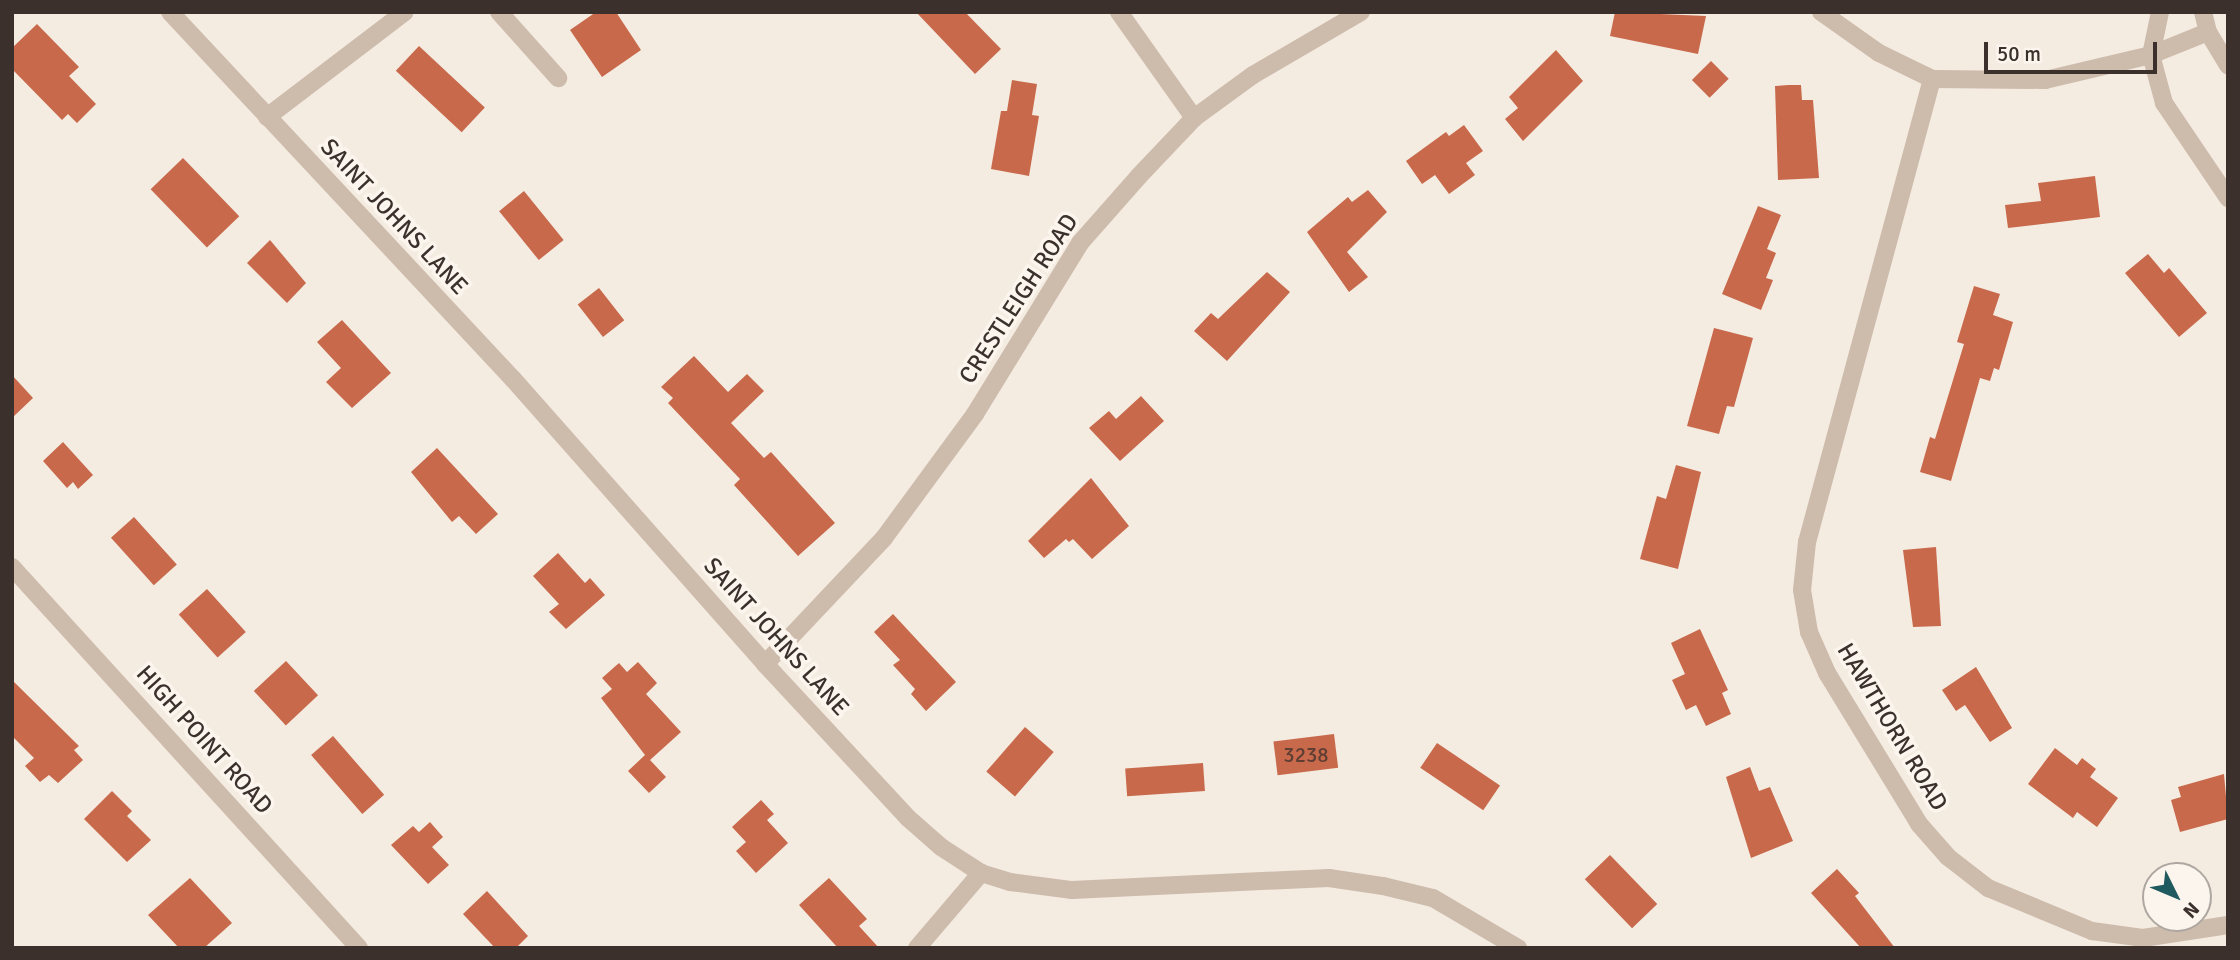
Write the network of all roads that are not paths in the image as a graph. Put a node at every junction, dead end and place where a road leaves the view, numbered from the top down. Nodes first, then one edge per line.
1 (170, 12) edge
2 (405, 12) edge
3 (499, 12) edge
4 (1119, 12) edge
5 (1362, 12) edge
6 (1821, 12) edge
7 (2160, 12) edge
8 (2203, 12) edge
9 (2208, 32) junction
10 (2151, 55) junction
11 (2228, 65) edge
12 (558, 78) dead end
13 (1932, 79) junction
14 (267, 117) junction
15 (1194, 118) junction
16 (2228, 198) edge
17 (12, 566) edge
18 (765, 664) junction
19 (981, 873) junction
20 (2228, 925) edge
21 (359, 948) edge
22 (917, 948) edge
23 (1518, 948) edge

1 - 14 street, SAINT JOHNS LANE
2 - 14 street
3 - 12 street
4 - 15 street
5 - 15 street, CRESTLEIGH ROAD
6 - 13 street
7 - 10 street
8 - 9 street
9 - 10 street
9 - 11 street
10 - 13 street
10 - 16 street
13 - 20 street, HAWTHORN ROAD
14 - 18 street, SAINT JOHNS LANE
15 - 18 street, CRESTLEIGH ROAD
17 - 21 street, HIGH POINT ROAD
18 - 19 street, SAINT JOHNS LANE
19 - 22 street
19 - 23 street, SAINT JOHNS LANE

